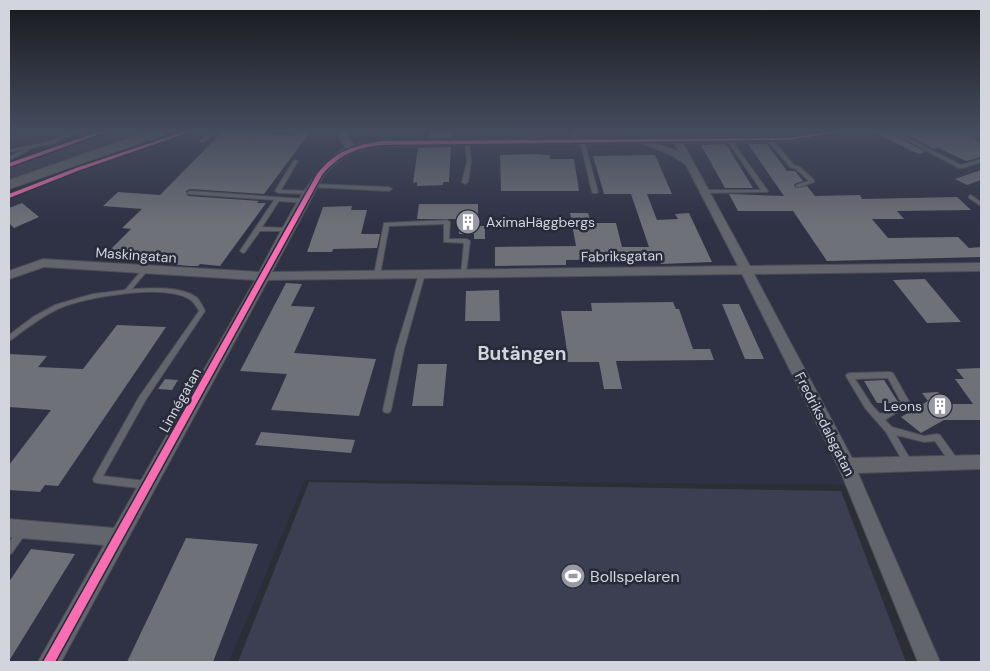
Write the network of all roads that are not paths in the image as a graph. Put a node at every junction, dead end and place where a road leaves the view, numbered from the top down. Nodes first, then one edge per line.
1 (70, 163) edge
2 (295, 163) edge
3 (328, 163) edge
4 (469, 163) edge
5 (585, 163) edge
6 (687, 163) edge
7 (692, 163) edge
8 (745, 163) edge
9 (790, 163) edge
10 (953, 163) edge
11 (971, 163) edge
12 (690, 166) joint
13 (465, 182) dead end
14 (9, 185) edge
15 (798, 186) dead end
16 (388, 188) dead end
17 (594, 192) dead end
18 (706, 192) junction
19 (190, 193) dead end
20 (309, 194) junction
21 (971, 196) dead end
22 (277, 200) junction
23 (981, 204) edge
24 (258, 229) junction
25 (289, 230) junction
26 (242, 251) dead end
27 (981, 267) edge
28 (746, 270) junction
29 (144, 271) junction
30 (9, 274) edge
31 (422, 274) junction
32 (464, 274) junction
33 (378, 275) junction
34 (263, 276) junction
35 (127, 291) junction
36 (9, 338) edge
37 (388, 410) dead end
38 (879, 419) junction
39 (889, 430) junction
40 (981, 462) edge
41 (955, 463) junction
42 (909, 464) junction
43 (848, 466) junction
44 (146, 485) junction
45 (16, 529) edge
46 (116, 538) junction
47 (9, 550) edge
48 (48, 662) edge
49 (929, 662) edge

1 - 14 main road
2 - 20 lane
3 - 20 street, Linnégatan
4 - 13 lane
5 - 17 lane
6 - 12 street, Fredriksdalsgatan
7 - 18 street, Fredriksdalsgatan
8 - 18 lane
9 - 15 lane
10 - 11 lane
12 - 18 street, Fredriksdalsgatan
16 - 20 lane
18 - 28 street, Fredriksdalsgatan
19 - 22 lane
20 - 22 lane
20 - 25 street, Linnégatan
21 - 23 lane
22 - 24 lane
24 - 25 lane
24 - 26 lane
25 - 34 street, Linnégatan
27 - 28 street, Fabriksgatan
28 - 32 street, Fabriksgatan
28 - 43 street, Fredriksdalsgatan
29 - 30 street, Maskingatan
29 - 34 street, Maskingatan
29 - 35 lane
31 - 32 street, Fabriksgatan
31 - 33 street, Fabriksgatan
31 - 37 lane
32 - 33 lane
33 - 34 street, Fabriksgatan
34 - 44 street, Linnégatan
35 - 36 lane
35 - 44 lane
38 - 38 lane
38 - 39 lane
39 - 41 lane
39 - 42 lane
40 - 41 street
41 - 42 street
42 - 43 street
43 - 49 street, Fredriksdalsgatan
44 - 46 street, Linnégatan
45 - 46 street
45 - 47 lane
46 - 48 street, Linnégatan

